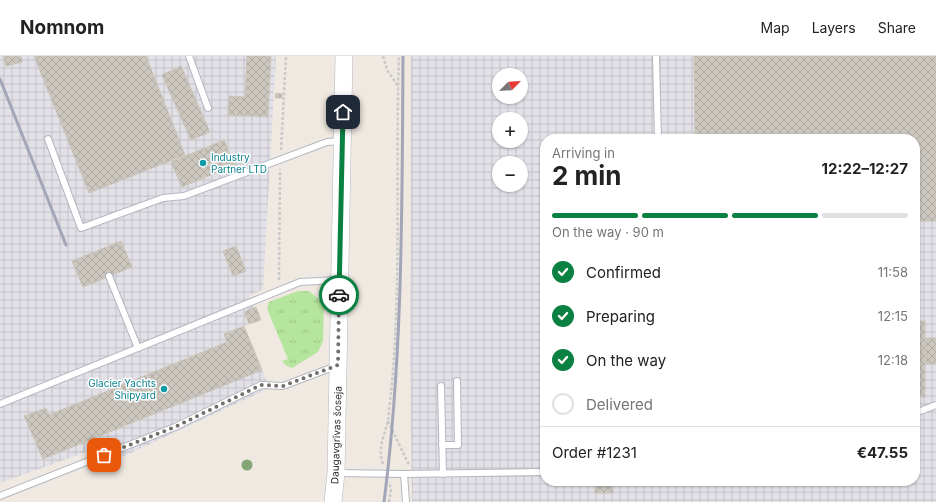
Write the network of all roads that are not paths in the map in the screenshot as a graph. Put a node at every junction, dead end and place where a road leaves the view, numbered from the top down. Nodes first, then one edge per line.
1 (189, 56) edge
2 (344, 56) edge
3 (656, 56) edge
4 (208, 108) dead end
5 (658, 134) edge
6 (48, 139) dead end
7 (342, 141) junction
8 (109, 276) dead end
9 (339, 280) junction
10 (138, 348) junction
11 (338, 365) junction
12 (457, 381) dead end
13 (441, 386) dead end
14 (0, 404) edge
15 (936, 405) edge
16 (920, 411) edge
17 (442, 445) junction
18 (540, 472) edge
19 (336, 473) junction
20 (404, 474) junction
21 (443, 474) junction
22 (0, 496) edge
23 (333, 502) edge
24 (406, 502) edge

1 - 4 lane
2 - 7 main road, Daugavgrīvas šoseja
3 - 5 lane
6 - 7 lane
7 - 9 main road, Daugavgrīvas šoseja
8 - 10 lane
9 - 10 lane
9 - 11 main road, Daugavgrīvas šoseja
10 - 14 lane
11 - 19 main road, Daugavgrīvas šoseja
11 - 22 lane
12 - 17 lane
13 - 17 lane
15 - 16 lane
17 - 21 lane
18 - 21 lane
19 - 20 lane
19 - 23 main road, Daugavgrīvas šoseja
20 - 21 lane
20 - 24 lane

